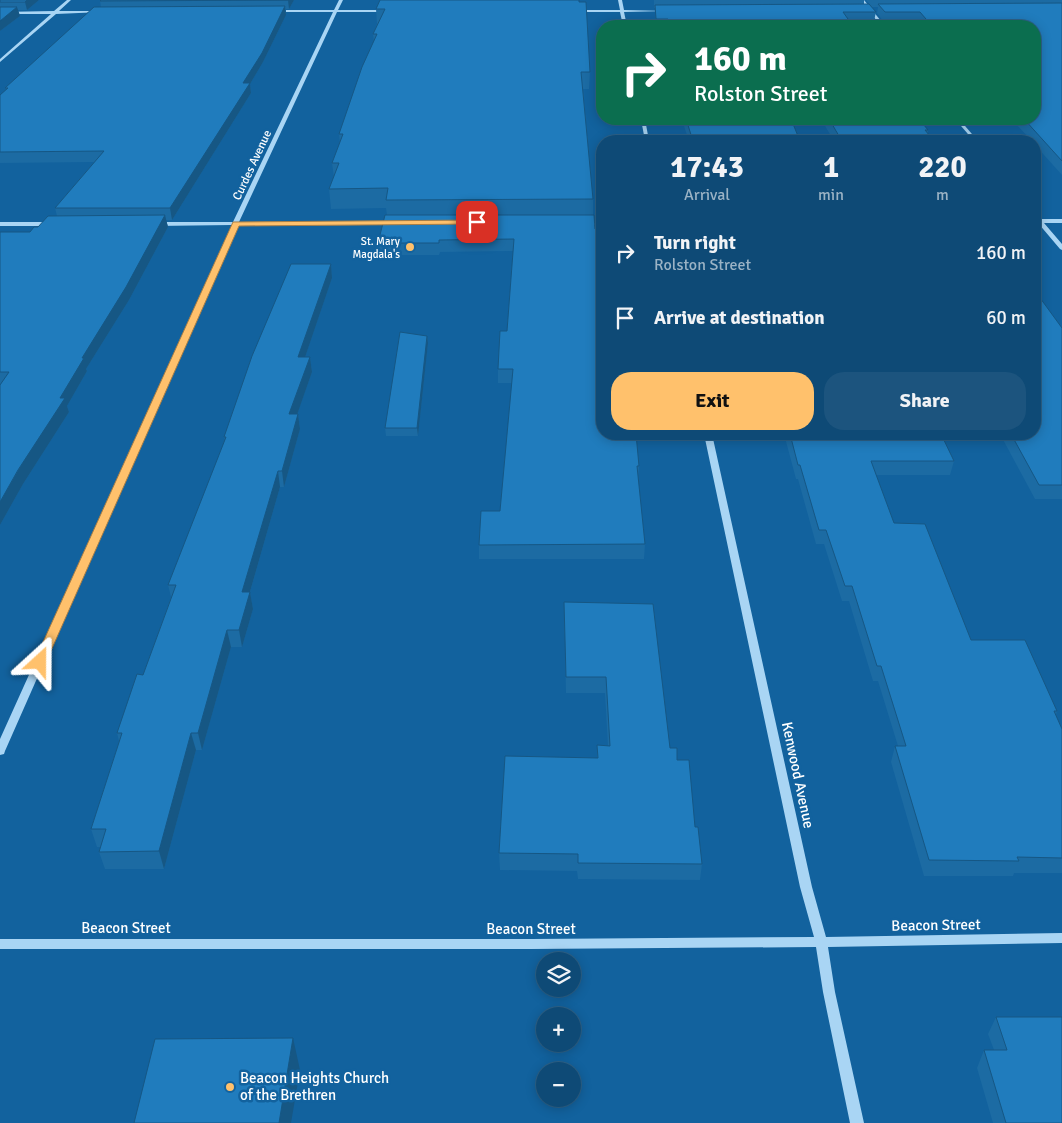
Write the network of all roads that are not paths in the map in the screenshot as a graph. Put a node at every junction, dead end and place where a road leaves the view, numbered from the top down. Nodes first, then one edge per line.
1 (69, 0) edge
2 (341, 0) edge
3 (620, 0) edge
4 (862, 0) edge
5 (860, 10) edge
6 (869, 10) junction
7 (878, 10) edge
8 (272, 11) edge
9 (337, 11) junction
10 (397, 11) edge
11 (572, 11) edge
12 (622, 11) junction
13 (666, 11) edge
14 (54, 12) junction
15 (103, 12) edge
16 (0, 13) edge
17 (624, 20) edge
18 (878, 20) edge
19 (0, 61) edge
20 (962, 125) edge
21 (971, 135) edge
22 (1041, 219) edge
23 (1062, 220) edge
24 (400, 223) edge
25 (575, 223) edge
26 (596, 223) edge
27 (0, 224) edge
28 (56, 224) edge
29 (144, 224) edge
30 (236, 224) junction
31 (1041, 225) edge
32 (1062, 248) edge
33 (709, 440) edge
34 (0, 752) edge
35 (1062, 938) edge
36 (821, 942) junction
37 (0, 944) edge
38 (857, 1123) edge

1 - 14 street
2 - 9 street, Curdes Avenue
3 - 12 street
4 - 6 street
5 - 6 street
6 - 7 street
6 - 18 street
8 - 9 street
9 - 10 street
9 - 30 street, Curdes Avenue
11 - 12 street
12 - 13 street
12 - 17 street
14 - 15 street
14 - 16 street
14 - 19 street
20 - 21 street
22 - 23 street
24 - 30 street
25 - 26 street
27 - 28 street
29 - 30 street
30 - 34 street, Curdes Avenue
31 - 32 street
33 - 36 street, Kenwood Avenue
35 - 36 street, Beacon Street
36 - 37 street, Beacon Street
36 - 38 street, Kenwood Avenue

